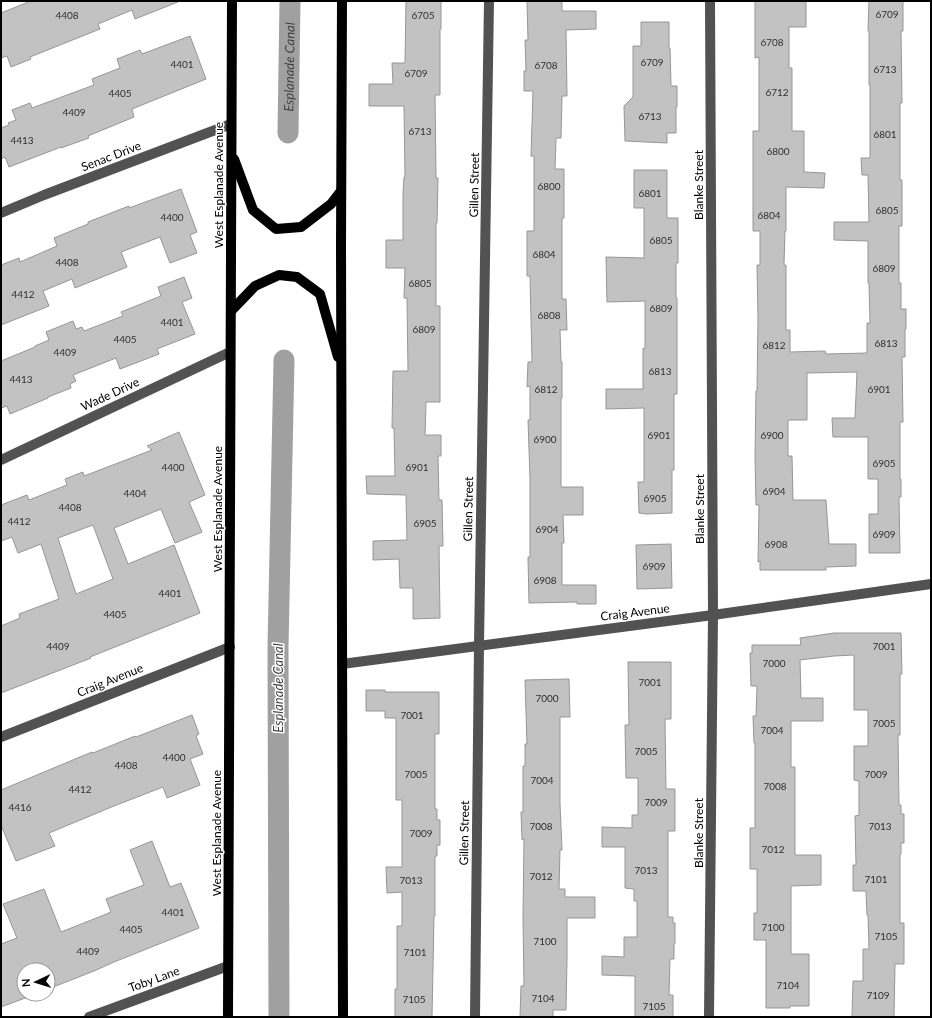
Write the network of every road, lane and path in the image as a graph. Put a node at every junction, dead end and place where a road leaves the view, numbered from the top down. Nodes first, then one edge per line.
1 (232, 1) edge
2 (342, 1) edge
3 (489, 1) edge
4 (710, 1) edge
5 (232, 124) junction
6 (232, 153) junction
7 (341, 191) junction
8 (1, 213) edge
9 (231, 311) junction
10 (230, 352) junction
11 (341, 368) junction
12 (1, 460) edge
13 (931, 584) edge
14 (713, 615) junction
15 (479, 645) junction
16 (230, 647) junction
17 (342, 664) junction
18 (1, 738) edge
19 (228, 966) junction
20 (89, 1017) edge
21 (228, 1017) edge
22 (343, 1017) edge
23 (475, 1017) edge
24 (709, 1017) edge

1 - 5 main road, West Esplanade Avenue
2 - 7 main road
3 - 15 street, Gillen Street
4 - 14 street, Blanke Street
5 - 6 main road, West Esplanade Avenue
5 - 8 street, Senac Drive
6 - 7 main road
6 - 9 main road, West Esplanade Avenue
7 - 11 main road
9 - 10 main road, West Esplanade Avenue
9 - 11 main road
10 - 12 street, Wade Drive
10 - 16 main road, West Esplanade Avenue
11 - 17 main road
13 - 14 street, Craig Avenue
14 - 15 street, Craig Avenue
14 - 24 street, Blanke Street
15 - 17 street, Craig Avenue
15 - 23 street, Gillen Street
16 - 18 street, Craig Avenue
16 - 19 main road, West Esplanade Avenue
17 - 22 main road
19 - 20 street, Toby Lane
19 - 21 main road, West Esplanade Avenue

